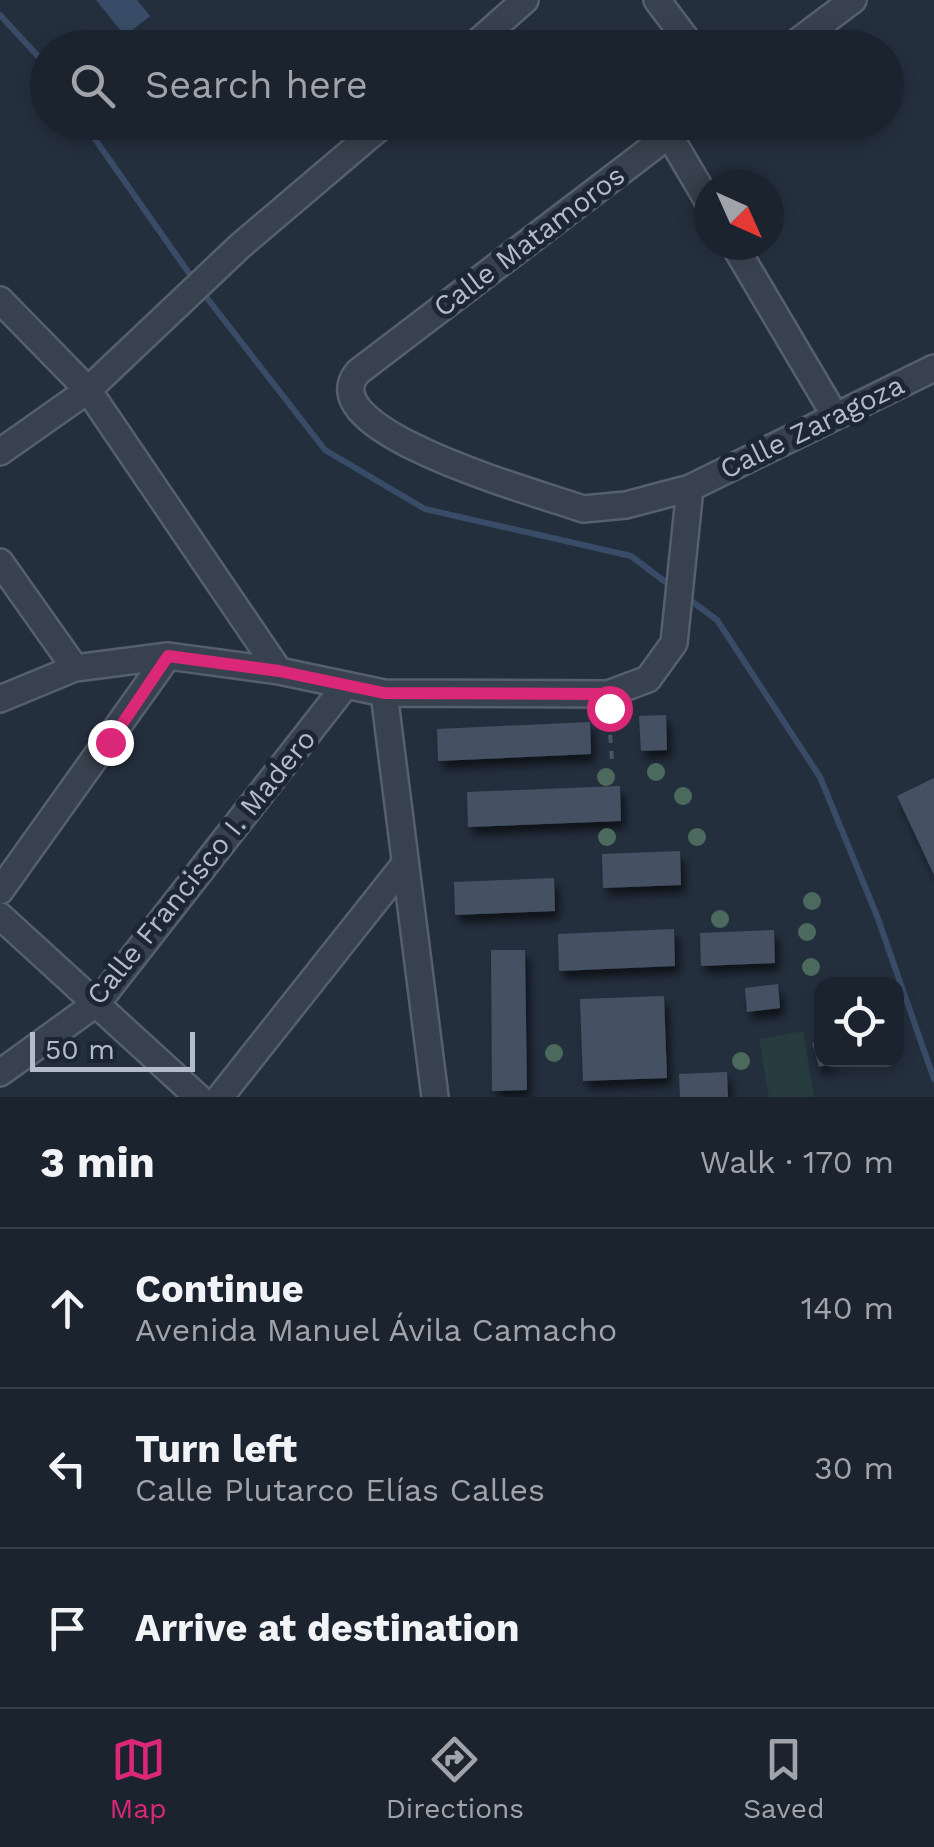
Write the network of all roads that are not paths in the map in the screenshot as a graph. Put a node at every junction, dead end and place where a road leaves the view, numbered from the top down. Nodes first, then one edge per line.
1 (526, 0) edge
2 (657, 0) edge
3 (854, 0) edge
4 (492, 30) edge
5 (680, 30) edge
6 (813, 30) edge
7 (365, 140) edge
8 (663, 140) edge
9 (683, 140) edge
10 (695, 170) edge
11 (743, 260) edge
12 (0, 300) edge
13 (371, 360) joint
14 (934, 368) edge
15 (88, 390) junction
16 (834, 414) junction
17 (0, 452) edge
18 (690, 488) junction
19 (0, 562) edge
20 (168, 656) junction
21 (75, 668) junction
22 (279, 671) junction
23 (345, 686) junction
24 (384, 693) junction
25 (0, 700) edge
26 (404, 865) junction
27 (0, 891) edge
28 (0, 916) edge
29 (98, 1002) junction
30 (0, 1073) edge
31 (198, 1097) edge
32 (220, 1097) edge
33 (435, 1097) edge

1 - 4 street
2 - 5 street
3 - 6 street
7 - 15 street
8 - 13 street, Calle Matamoros
9 - 10 street
11 - 16 street
12 - 15 street
13 - 18 street, Calle Zaragoza
14 - 16 street, Calle Zaragoza
15 - 17 street
15 - 22 street
16 - 18 street, Calle Zaragoza
18 - 24 street, Calle Zaragoza
19 - 21 street
20 - 21 street
20 - 22 street
20 - 27 street
21 - 25 street
22 - 23 street
23 - 24 street
23 - 29 street, Calle Francisco I. Madero
24 - 26 street
26 - 32 street
26 - 33 street
28 - 29 street
29 - 30 street, Calle Francisco I. Madero
29 - 31 street

